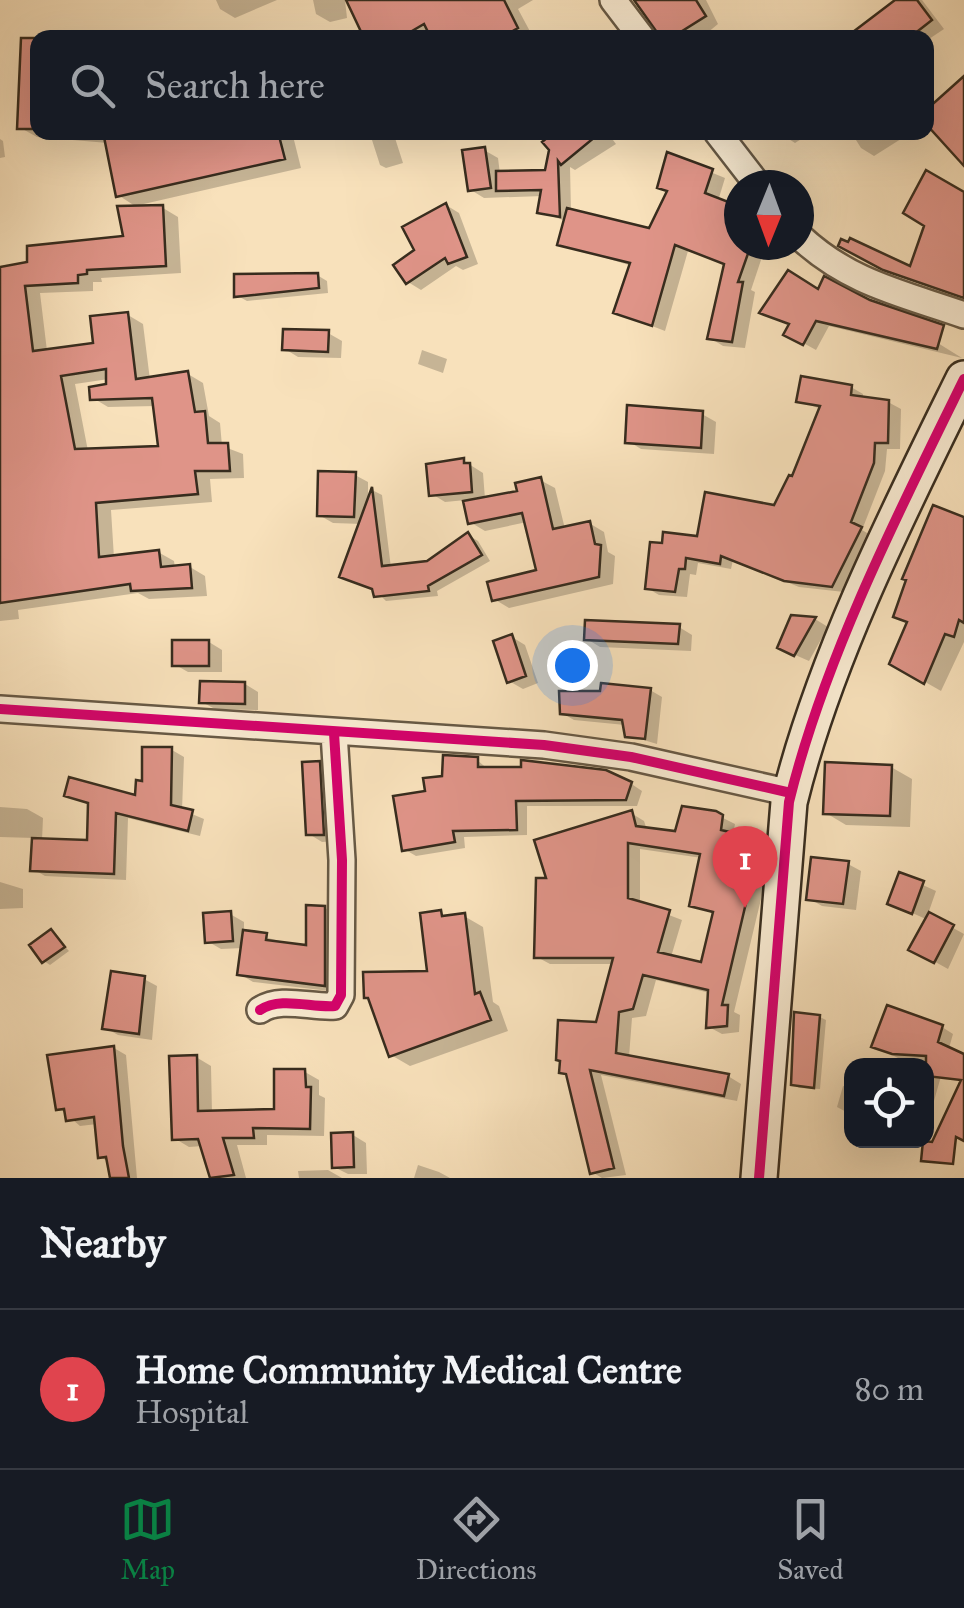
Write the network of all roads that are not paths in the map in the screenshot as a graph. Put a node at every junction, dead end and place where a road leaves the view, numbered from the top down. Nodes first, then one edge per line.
1 (613, 0) edge
2 (636, 30) edge
3 (723, 140) edge
4 (746, 170) edge
5 (814, 250) edge
6 (964, 314) edge
7 (964, 379) edge
8 (0, 709) edge
9 (334, 733) junction
10 (791, 793) junction
11 (260, 1010) dead end
12 (760, 1178) edge

1 - 2 street
3 - 4 street
5 - 6 street
7 - 10 street
8 - 9 street
9 - 10 street
9 - 11 street
10 - 12 street

